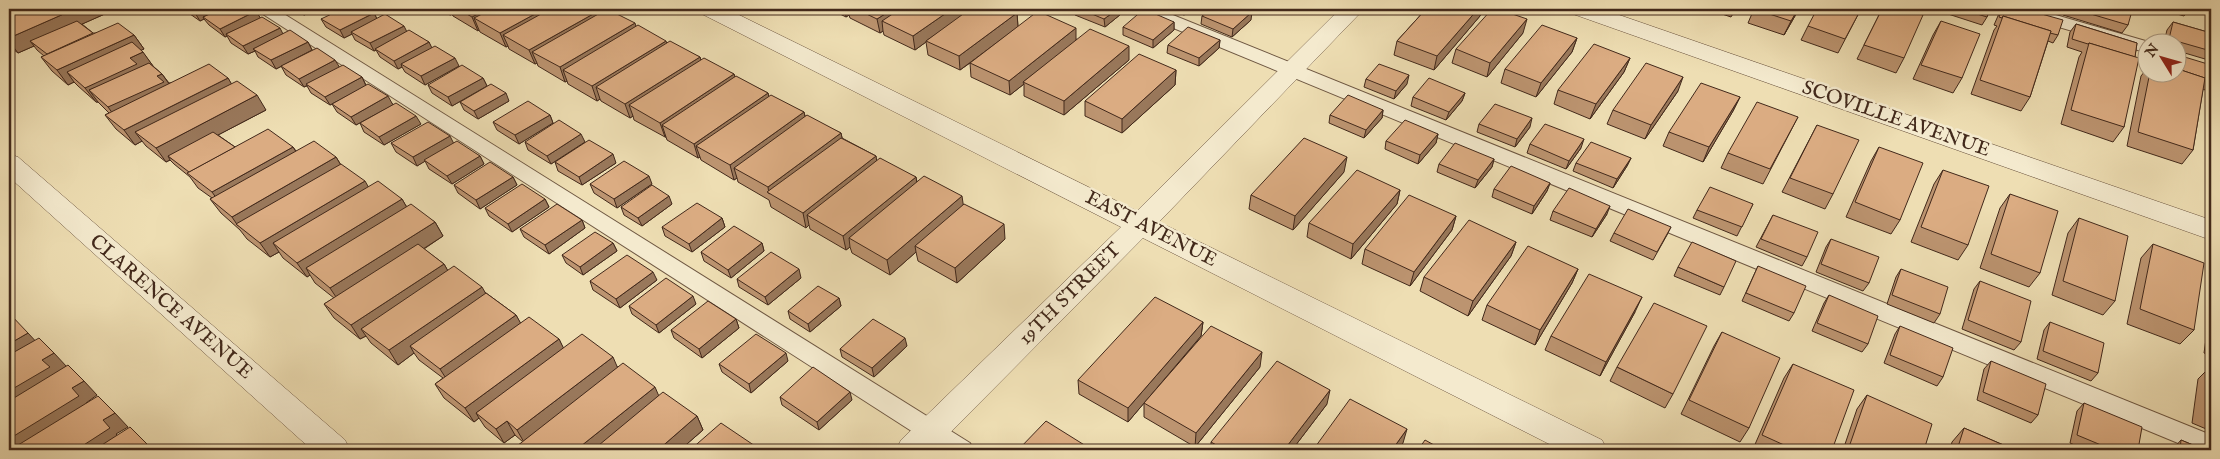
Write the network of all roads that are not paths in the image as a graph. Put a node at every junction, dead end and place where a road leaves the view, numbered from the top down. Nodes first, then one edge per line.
1 (264, 9) edge
2 (710, 9) edge
3 (1143, 9) edge
4 (1353, 9) edge
5 (1580, 9) edge
6 (2017, 9) edge
7 (2138, 45) edge
8 (1292, 70) junction
9 (9, 163) edge
10 (1139, 224) junction
11 (2211, 230) edge
12 (931, 431) junction
13 (2211, 446) edge
14 (334, 450) edge
15 (912, 450) edge
16 (961, 450) edge
17 (1591, 450) edge

1 - 12 lane
2 - 10 street, EAST AVENUE
3 - 8 lane
4 - 8 street, 19TH STREET
5 - 11 street, SCOVILLE AVENUE
6 - 7 lane
8 - 10 street, 19TH STREET
8 - 13 lane
9 - 14 street, CLARENCE AVENUE
10 - 12 street, 19TH STREET
10 - 17 street, EAST AVENUE
12 - 15 street, 19TH STREET
12 - 16 lane

